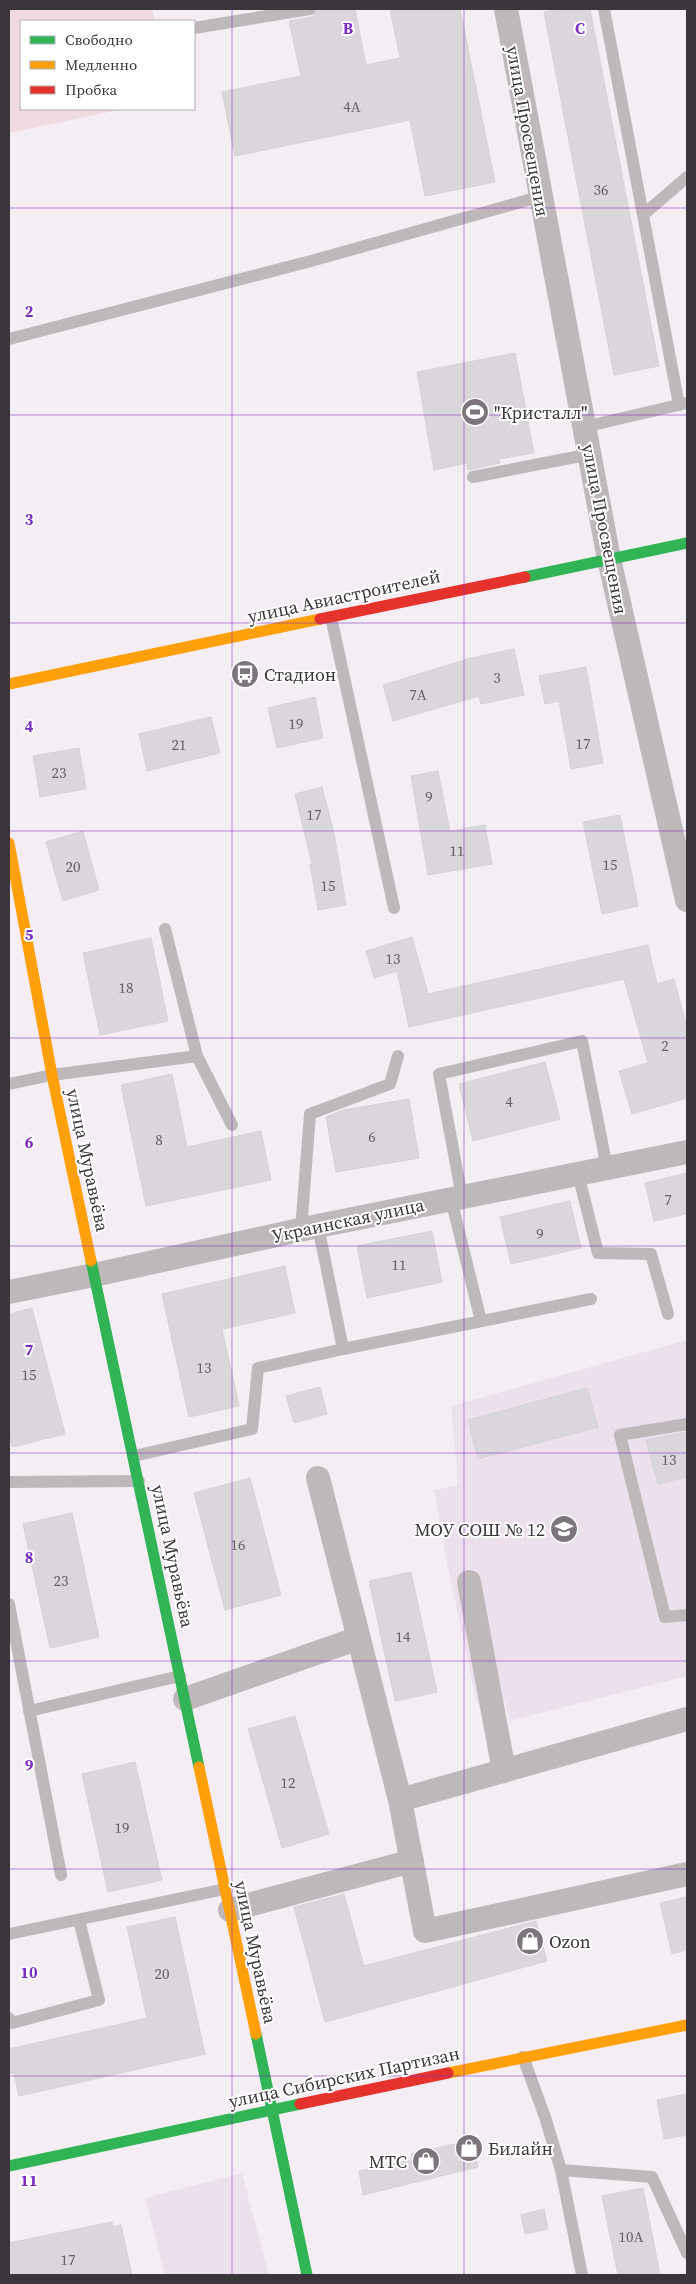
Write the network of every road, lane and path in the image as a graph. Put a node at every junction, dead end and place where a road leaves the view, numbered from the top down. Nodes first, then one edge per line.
1 (310, 9) edge
2 (506, 9) edge
3 (604, 9) edge
4 (195, 28) edge
5 (687, 177) edge
6 (539, 197) junction
7 (643, 215) junction
8 (9, 339) edge
9 (683, 404) edge
10 (584, 427) junction
11 (590, 454) junction
12 (473, 477) dead end
13 (687, 543) edge
14 (609, 560) junction
15 (331, 617) junction
16 (9, 684) edge
17 (9, 843) edge
18 (687, 900) edge
19 (394, 908) dead end
20 (165, 929) dead end
21 (197, 1056) junction
22 (398, 1056) dead end
23 (52, 1075) junction
24 (9, 1084) edge
25 (232, 1126) dead end
26 (687, 1152) edge
27 (607, 1168) junction
28 (578, 1174) junction
29 (457, 1198) junction
30 (310, 1228) junction
31 (94, 1276) junction
32 (9, 1292) edge
33 (591, 1299) dead end
34 (668, 1314) dead end
35 (481, 1321) junction
36 (343, 1349) junction
37 (687, 1424) edge
38 (134, 1456) junction
39 (318, 1478) dead end
40 (140, 1480) junction
41 (9, 1482) edge
42 (469, 1582) dead end
43 (9, 1604) edge
44 (687, 1615) edge
45 (359, 1638) junction
46 (180, 1676) junction
47 (185, 1699) junction
48 (29, 1711) junction
49 (687, 1719) edge
50 (504, 1771) junction
51 (400, 1800) junction
52 (412, 1861) junction
53 (687, 1874) edge
54 (61, 1875) dead end
55 (227, 1900) junction
56 (79, 1920) junction
57 (9, 1934) edge
58 (9, 2018) edge
59 (687, 2025) edge
60 (523, 2057) junction
61 (274, 2110) junction
62 (9, 2166) edge
63 (561, 2170) junction
64 (687, 2253) edge
65 (307, 2275) edge
66 (582, 2275) edge

1 - 4 lane
2 - 6 street, улица Просвещения
3 - 7 lane
5 - 7 lane
6 - 8 lane
6 - 10 street, улица Просвещения
7 - 9 lane
9 - 10 lane
10 - 11 street, улица Просвещения
11 - 12 lane
11 - 14 street, улица Просвещения
13 - 14 street, улица Авиастроителей
14 - 15 street, улица Авиастроителей
14 - 18 street, улица Просвещения
15 - 16 street, улица Авиастроителей
15 - 19 lane
17 - 23 street, улица Муравьёва
20 - 21 lane
21 - 23 lane
21 - 25 lane
22 - 30 lane
23 - 24 lane
23 - 31 street, улица Муравьёва
26 - 27 street, Украинская улица
27 - 28 street, Украинская улица
27 - 29 lane
28 - 29 street, Украинская улица
28 - 34 lane
29 - 30 street, Украинская улица
29 - 35 lane
30 - 31 street, Украинская улица
30 - 36 lane
31 - 32 street, Украинская улица
31 - 38 street, улица Муравьёва
33 - 35 lane
35 - 36 lane
36 - 38 lane
37 - 44 lane
38 - 40 street, улица Муравьёва
39 - 45 street
40 - 41 lane
40 - 46 street, улица Муравьёва
42 - 50 street
43 - 48 lane
45 - 47 street
45 - 51 street
46 - 47 street, улица Муравьёва
46 - 48 lane
47 - 55 street, улица Муравьёва
48 - 54 lane
49 - 50 street
50 - 51 street
51 - 52 street
52 - 53 street
52 - 55 street
55 - 56 lane
55 - 61 street, улица Муравьёва
56 - 57 lane
56 - 58 lane
59 - 60 street, улица Сибирских Партизан
60 - 61 street, улица Сибирских Партизан
60 - 63 lane
61 - 62 street, улица Сибирских Партизан
61 - 65 street, улица Муравьёва
63 - 64 lane
63 - 66 lane

